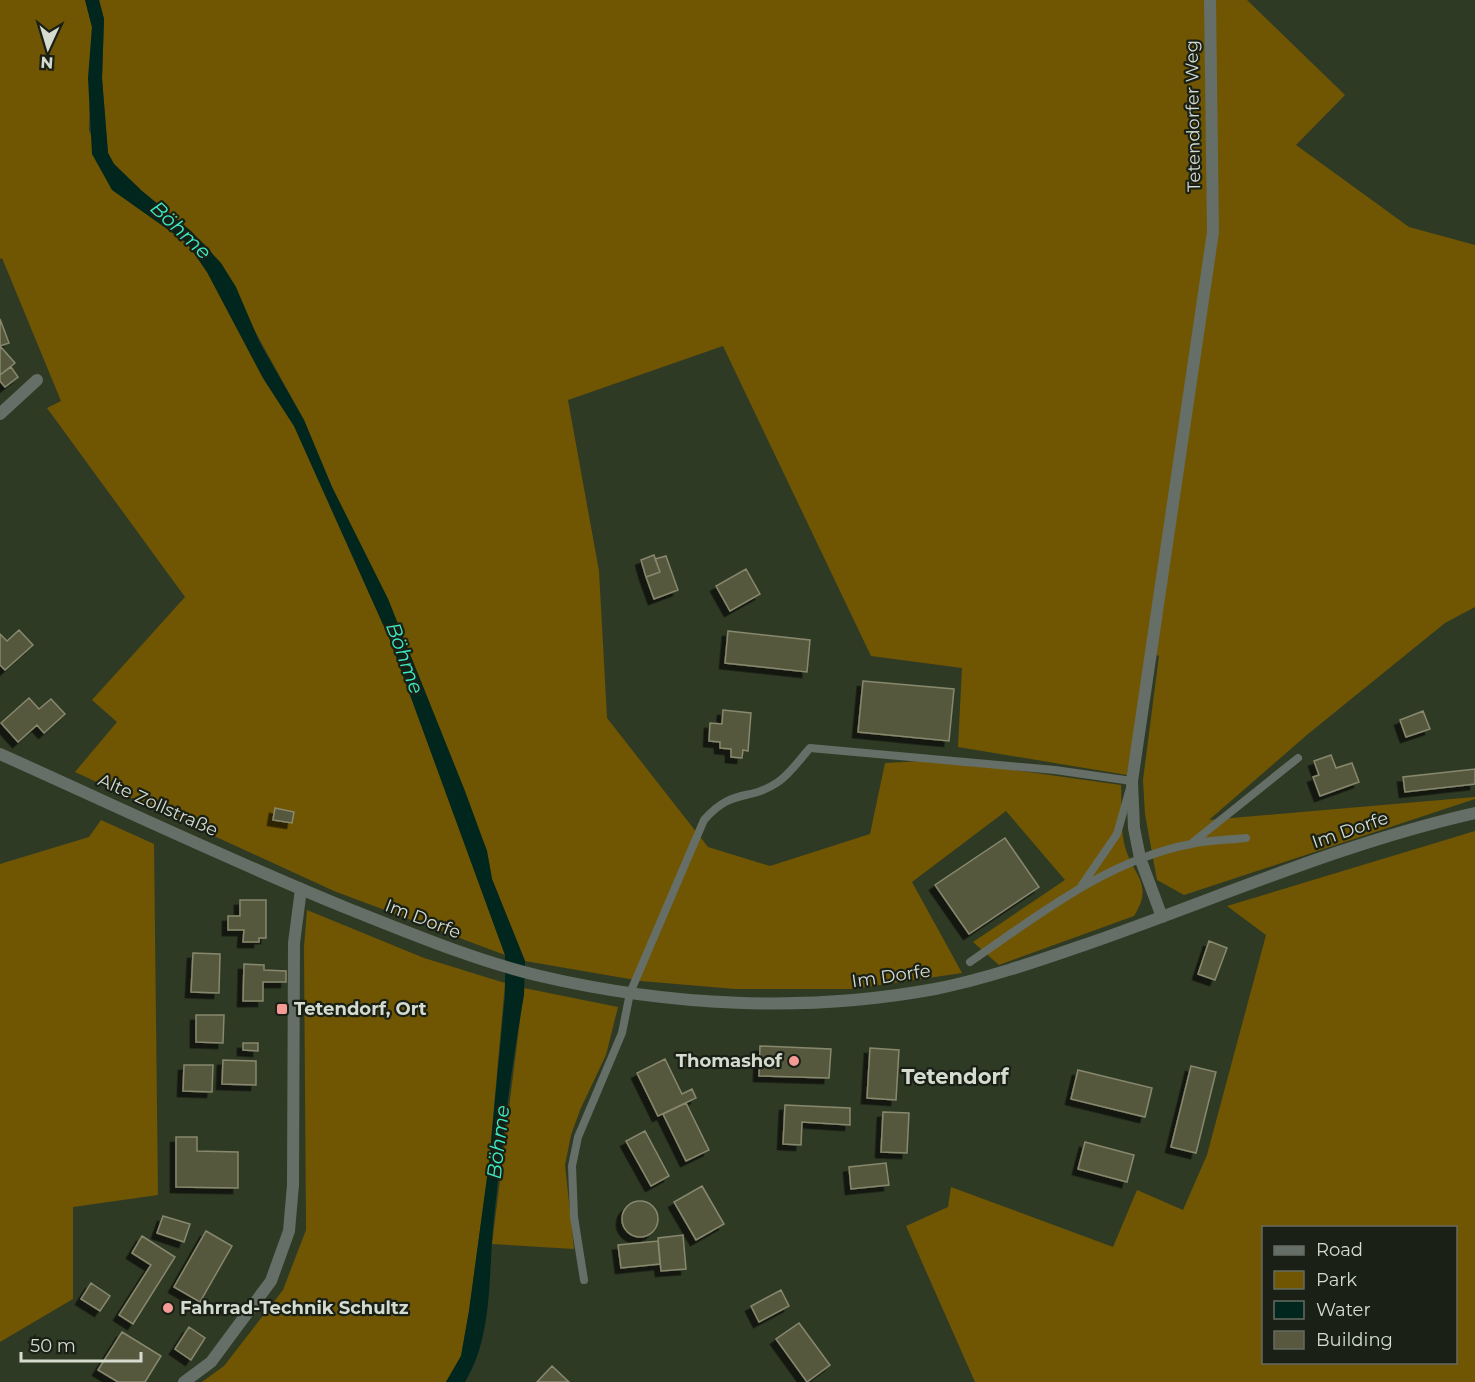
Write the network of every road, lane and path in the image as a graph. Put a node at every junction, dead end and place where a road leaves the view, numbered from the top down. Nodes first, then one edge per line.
1 (1210, 0) edge
2 (37, 380) dead end
3 (0, 414) edge
4 (0, 754) edge
5 (1298, 758) dead end
6 (1132, 781) junction
7 (1475, 813) edge
8 (1246, 838) dead end
9 (1191, 844) junction
10 (1140, 858) junction
11 (1082, 885) junction
12 (301, 889) junction
13 (1162, 917) junction
14 (970, 962) dead end
15 (630, 993) junction
16 (584, 1280) dead end
17 (184, 1382) edge

1 - 6 street, Tetendorfer Weg
2 - 3 street
4 - 12 street, Alte Zollstraße
5 - 9 lane
6 - 10 street, Tetendorfer Weg
6 - 11 lane
6 - 15 lane
7 - 13 street, Im Dorfe
8 - 9 lane
9 - 10 lane
10 - 11 lane
10 - 13 street, Tetendorfer Weg
11 - 14 lane
12 - 15 street, Im Dorfe
12 - 17 street
13 - 15 street, Im Dorfe
15 - 16 lane

